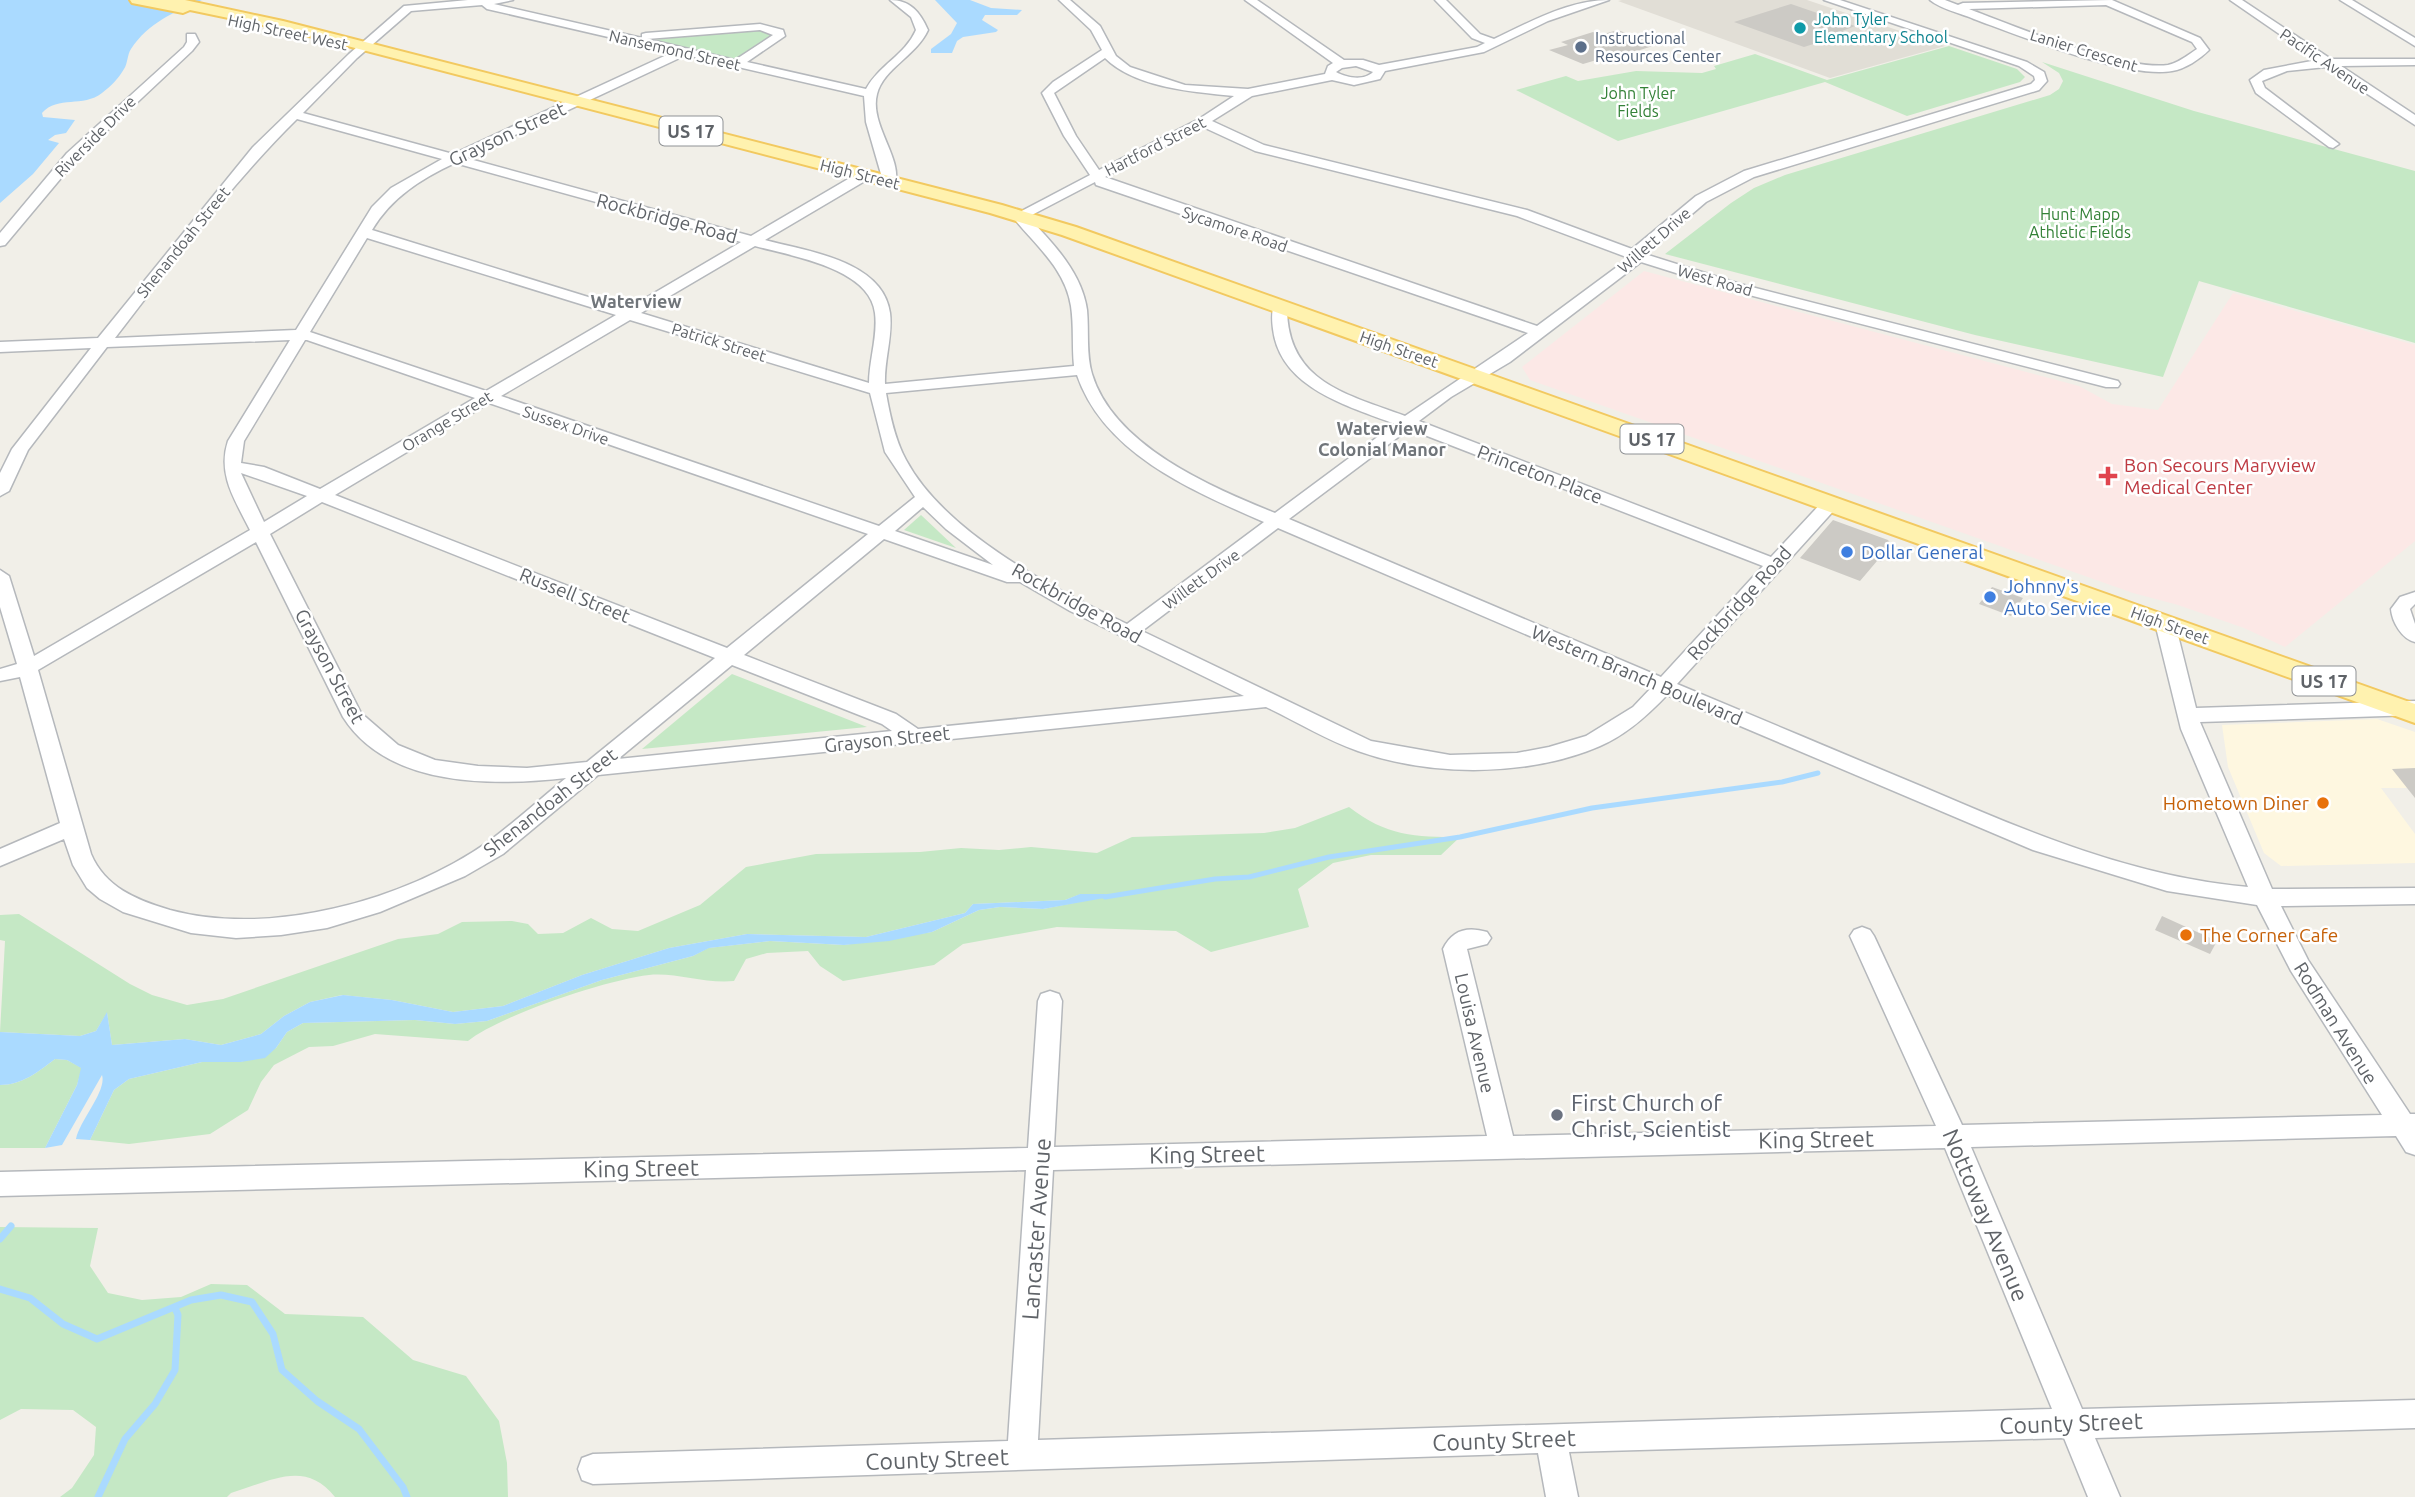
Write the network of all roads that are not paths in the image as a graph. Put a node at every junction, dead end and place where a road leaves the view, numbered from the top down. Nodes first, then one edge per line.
1 (137, 0) edge
2 (165, 0) edge
3 (508, 0) edge
4 (895, 0) edge
5 (1064, 0) edge
6 (1250, 0) edge
7 (1440, 0) edge
8 (1563, 0) edge
9 (1604, 0) edge
10 (1829, 0) edge
11 (1935, 0) edge
12 (2235, 0) edge
13 (2346, 0) edge
14 (2106, 1) edge
15 (481, 2) junction
16 (1952, 6) junction
17 (1573, 9) junction
18 (204, 10) junction
19 (191, 36) dead end
20 (622, 37) junction
21 (1495, 43) junction
22 (2415, 43) edge
23 (363, 47) junction
24 (683, 51) junction
25 (1107, 52) junction
26 (2415, 62) edge
27 (736, 64) junction
28 (1342, 64) junction
29 (2331, 64) junction
30 (1377, 69) junction
31 (1333, 76) junction
32 (1248, 93) junction
33 (870, 94) junction
34 (576, 102) junction
35 (293, 114) junction
36 (2415, 121) edge
37 (1203, 122) junction
38 (2333, 144) dead end
39 (454, 158) junction
40 (865, 175) junction
41 (1095, 176) junction
42 (890, 181) junction
43 (1019, 216) junction
44 (363, 232) junction
45 (752, 241) junction
46 (0, 242) edge
47 (1637, 256) junction
48 (1280, 306) junction
49 (629, 314) junction
50 (1539, 332) junction
51 (300, 335) junction
52 (104, 342) junction
53 (0, 347) edge
54 (1083, 370) junction
55 (1474, 375) junction
56 (2112, 384) dead end
57 (878, 389) junction
58 (486, 398) junction
59 (1407, 423) junction
60 (231, 466) junction
61 (0, 491) edge
62 (321, 496) junction
63 (925, 497) junction
64 (1830, 503) junction
65 (1279, 522) junction
66 (260, 531) junction
67 (880, 534) junction
68 (1773, 564) junction
69 (0, 576) edge
70 (1037, 585) junction
71 (2408, 603) edge
72 (2165, 623) junction
73 (1128, 632) junction
74 (2415, 636) edge
75 (730, 656) junction
76 (28, 668) junction
77 (0, 675) edge
78 (1664, 687) junction
79 (1268, 700) junction
80 (2410, 710) edge
81 (2187, 714) junction
82 (914, 736) junction
83 (592, 770) junction
84 (73, 826) junction
85 (0, 858) edge
86 (2415, 896) edge
87 (2264, 897) junction
88 (1862, 936) dead end
89 (1479, 938) dead end
90 (1050, 1001) dead end
91 (2411, 1131) edge
92 (1953, 1135) junction
93 (1502, 1146) junction
94 (1040, 1158) junction
95 (0, 1184) edge
96 (2415, 1414) edge
97 (2073, 1423) junction
98 (1551, 1438) junction
99 (1022, 1457) junction
100 (593, 1469) dead end
101 (1562, 1497) edge
102 (2104, 1497) edge

1 - 18 main road, High Street West / US 17
2 - 18 main road, High Street West / US 17
3 - 15 street
4 - 33 street
5 - 25 street
6 - 28 street
7 - 21 street
8 - 17 street
9 - 17 street, Hartford Street
10 - 47 street, Willett Drive
11 - 16 street, Lanier Crescent
12 - 29 street, Pacific Avenue
13 - 22 street
14 - 16 street
14 - 16 street, Lanier Crescent
15 - 20 street, Nansemond Street
15 - 23 street, Shenandoah Street
17 - 21 street, Hartford Street
18 - 23 main road, High Street West / US 17
19 - 46 street, Riverside Drive
20 - 24 street, Nansemond Street
20 - 27 street
21 - 30 street, Hartford Street
23 - 34 main road, High Street / US 17
23 - 35 street, Shenandoah Street
24 - 27 street, Nansemond Street
24 - 34 street, Grayson Street
25 - 32 street
25 - 41 street
26 - 29 street
27 - 33 street, Nansemond Street
28 - 30 street, Hartford Street
28 - 31 street
29 - 36 street, Pacific Avenue
29 - 38 street
30 - 31 street, Hartford Street
31 - 32 street, Hartford Street
32 - 37 street, Hartford Street
33 - 42 street
34 - 39 street, Grayson Street
34 - 40 main road, High Street / US 17
35 - 39 street, Rockbridge Road
35 - 52 street, Shenandoah Street
37 - 41 street, Hartford Street
37 - 47 street, West Road
39 - 44 street, Grayson Street
39 - 45 street, Rockbridge Road
40 - 42 main road, High Street / US 17
40 - 45 street, Orange Street
41 - 43 street, Hartford Street
41 - 50 street, Sycamore Road
42 - 43 main road, High Street / US 17
43 - 48 main road, High Street / US 17
43 - 54 street, Western Branch Boulevard
44 - 49 street, Patrick Street
44 - 51 street, Grayson Street
45 - 49 street, Orange Street
45 - 57 street, Rockbridge Road
47 - 50 street, Willett Drive
47 - 56 street, West Road
48 - 55 main road, High Street / US 17
48 - 59 street, Princeton Place
49 - 57 street, Patrick Street
49 - 58 street, Orange Street
50 - 55 street, Willett Drive
51 - 52 street, Sussex Drive
51 - 58 street, Sussex Drive
51 - 60 street, Grayson Street
52 - 53 street, Sussex Drive
52 - 61 street, Shenandoah Street
54 - 57 street, Patrick Street
54 - 65 street, Western Branch Boulevard
55 - 59 street, Willett Drive
55 - 64 main road, High Street / US 17
57 - 63 street, Rockbridge Road
58 - 62 street, Orange Street
58 - 67 street, Sussex Drive
59 - 65 street, Willett Drive
59 - 68 street, Princeton Place
60 - 62 street, Russell Street
60 - 66 street, Grayson Street
62 - 66 street, Orange Street
62 - 75 street, Russell Street
63 - 67 street, Shenandoah Street
63 - 70 street, Rockbridge Road
64 - 68 street, Rockbridge Road
64 - 72 main road, High Street / US 17
65 - 73 street, Willett Drive
65 - 78 street, Western Branch Boulevard
66 - 76 street, Orange Street
66 - 83 street, Grayson Street
67 - 70 street, Sussex Drive
67 - 75 street, Shenandoah Street
68 - 78 street, Rockbridge Road
69 - 76 street, Shenandoah Street
70 - 73 street, Rockbridge Road
71 - 74 street
72 - 80 main road, High Street / US 17
72 - 81 street, Rodman Avenue
73 - 79 street, Rockbridge Road
75 - 82 street, Russell Street
75 - 83 street, Shenandoah Street
76 - 77 street
76 - 84 street, Shenandoah Street
78 - 79 street, Rockbridge Road
78 - 87 street, Western Branch Boulevard
79 - 82 street, Grayson Street
80 - 81 street
81 - 87 street, Rodman Avenue
82 - 83 street, Grayson Street
83 - 84 street, Shenandoah Street
84 - 85 street
86 - 87 street, Western Branch Boulevard
87 - 91 street, Rodman Avenue
88 - 92 street, Nottoway Avenue
89 - 93 street, Louisa Avenue
90 - 94 street, Lancaster Avenue
91 - 92 street, King Street
92 - 93 street, King Street
92 - 97 street, Nottoway Avenue
93 - 94 street, King Street
94 - 95 street, King Street
94 - 99 street, Lancaster Avenue
96 - 97 street, County Street
97 - 98 street, County Street
97 - 102 street, Nottoway Avenue
98 - 99 street, County Street
98 - 101 street
99 - 100 street, County Street

